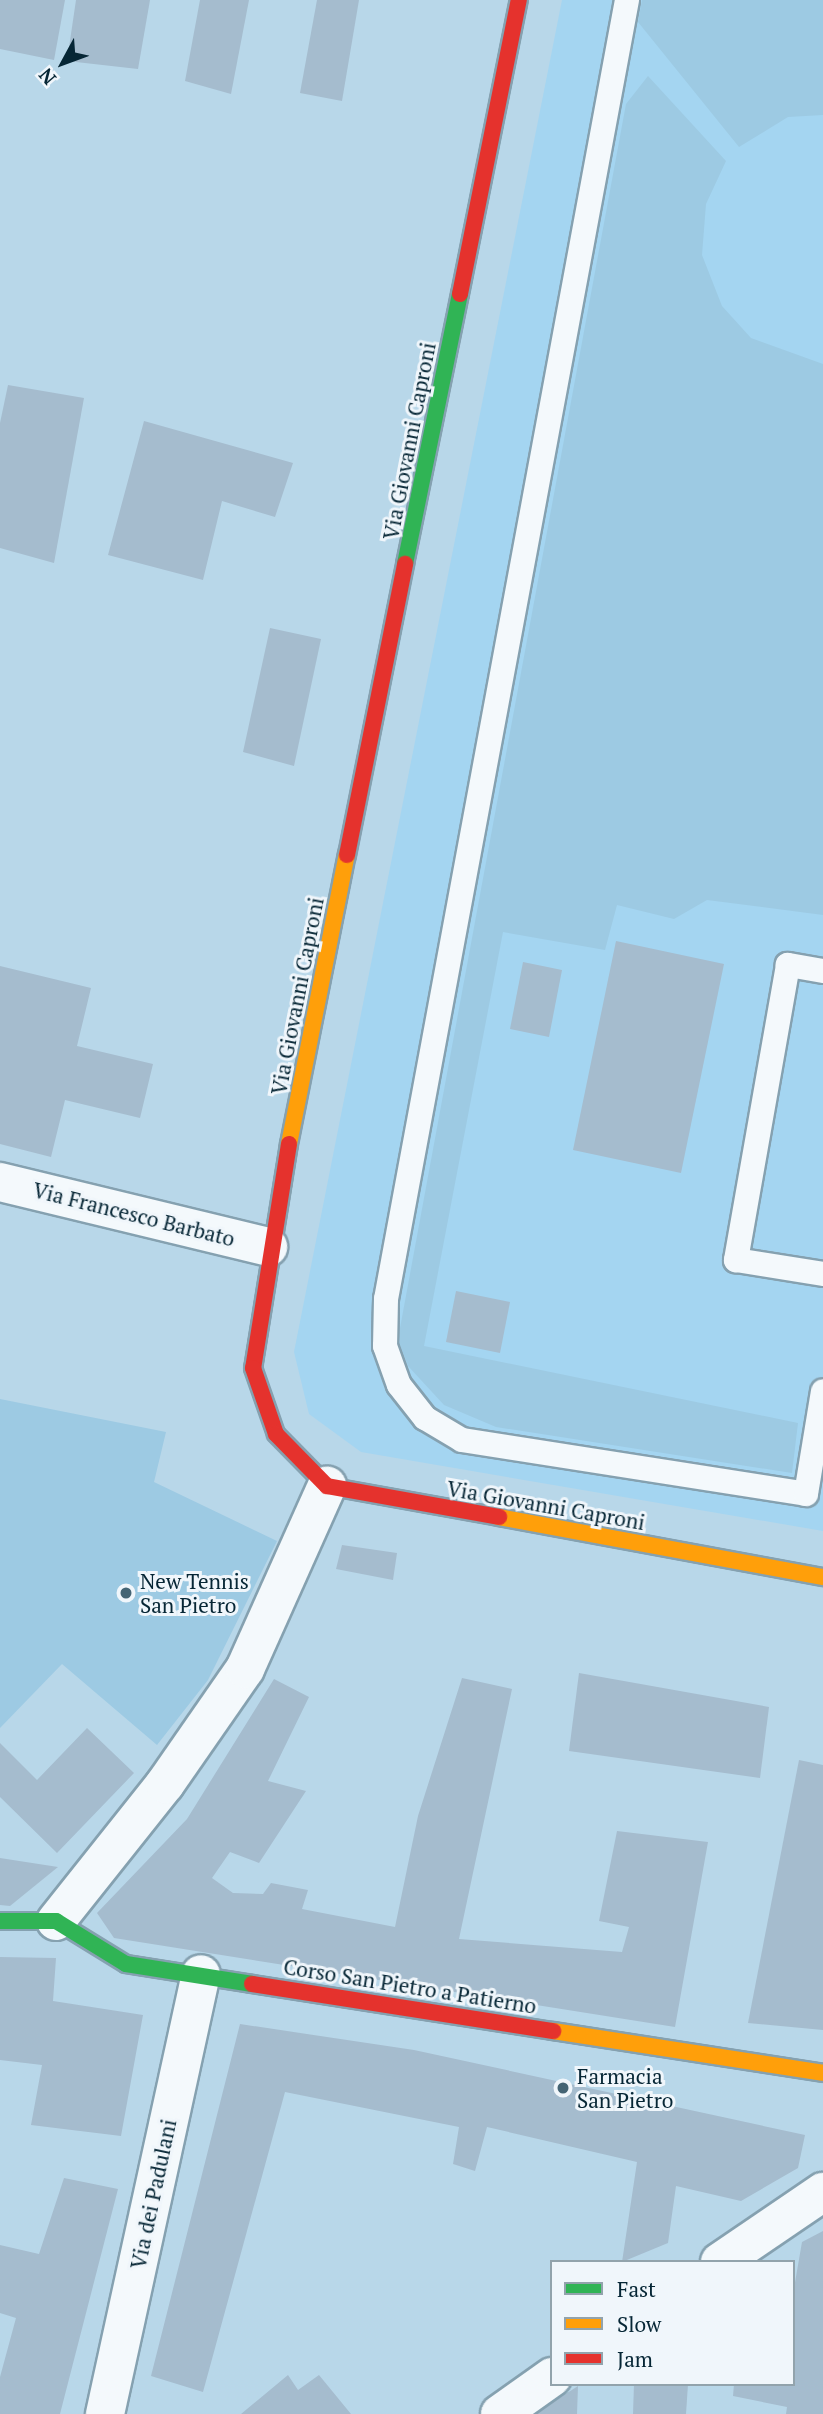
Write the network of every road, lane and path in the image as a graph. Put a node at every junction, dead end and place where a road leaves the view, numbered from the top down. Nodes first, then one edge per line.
1 (519, 0) edge
2 (627, 0) edge
3 (823, 971) edge
4 (0, 1182) edge
5 (268, 1247) junction
6 (823, 1274) edge
7 (823, 1391) edge
8 (327, 1486) junction
9 (815, 1496) edge
10 (823, 1577) edge
11 (0, 1921) edge
12 (57, 1921) junction
13 (201, 1974) junction
14 (823, 2073) edge
15 (823, 2192) edge
16 (723, 2260) edge
17 (550, 2378) edge
18 (106, 2414) edge
19 (500, 2414) edge

1 - 5 street, Via Giovanni Caproni
2 - 9 lane
3 - 6 lane
4 - 5 street, Via Francesco Barbato
5 - 8 street, Via Giovanni Caproni
7 - 9 lane
8 - 10 street, Via Giovanni Caproni
8 - 12 street
11 - 12 street
12 - 13 street, Corso San Pietro a Patierno
13 - 14 street, Corso San Pietro a Patierno
13 - 18 street, Via dei Padulani
15 - 16 street
17 - 19 street

